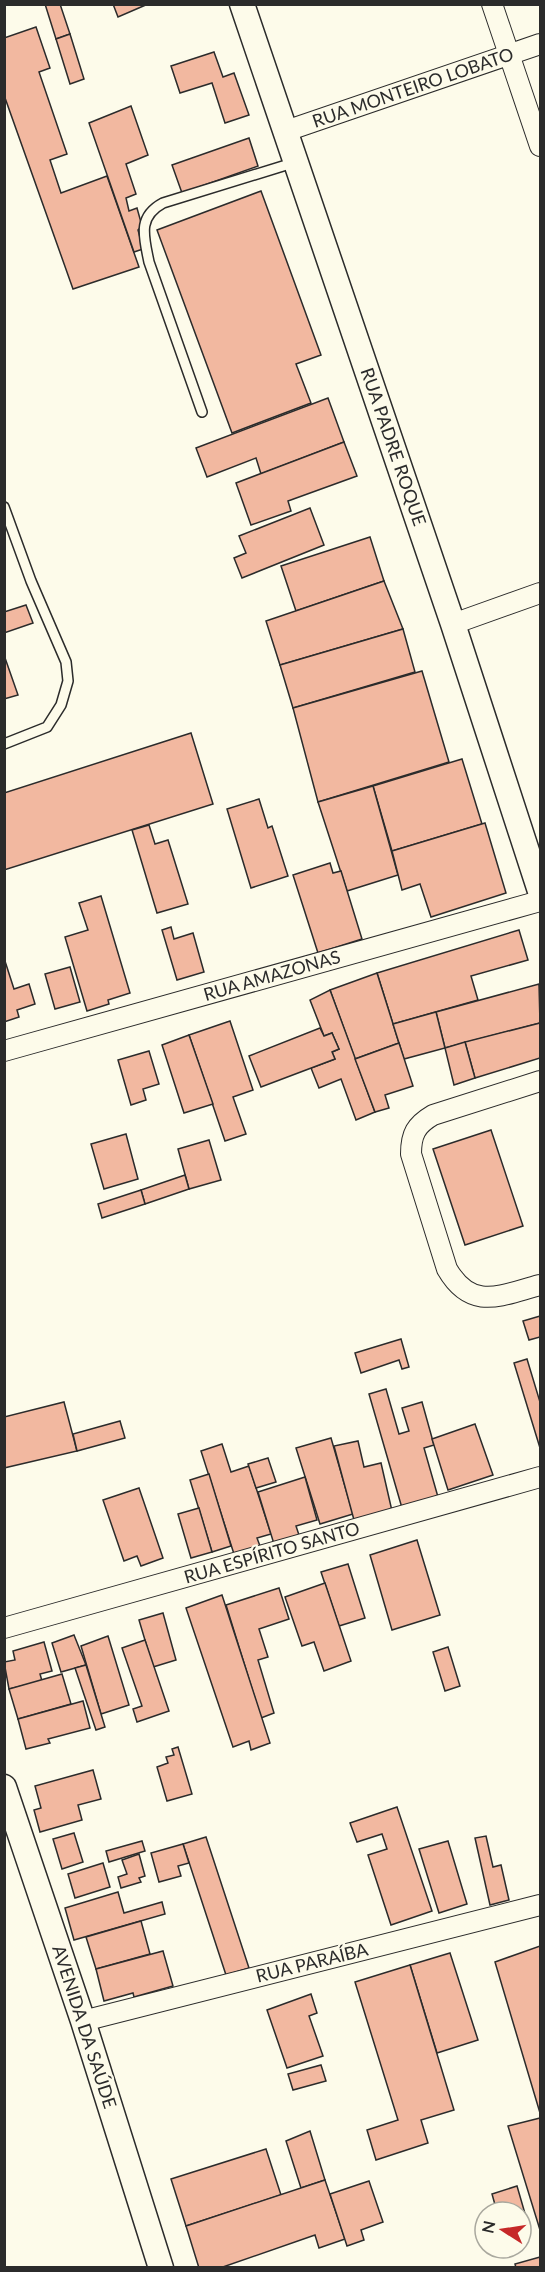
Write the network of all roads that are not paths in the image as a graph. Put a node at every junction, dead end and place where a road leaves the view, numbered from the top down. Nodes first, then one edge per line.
1 (242, 4) edge
2 (492, 4) edge
3 (540, 44) edge
4 (509, 55) junction
5 (285, 132) junction
6 (540, 146) edge
7 (296, 162) junction
8 (202, 412) dead end
9 (4, 507) edge
10 (540, 593) edge
11 (453, 624) junction
12 (4, 744) edge
13 (540, 891) edge
14 (540, 901) edge
15 (4, 1051) edge
16 (540, 1081) edge
17 (540, 1285) edge
18 (540, 1477) edge
19 (4, 1628) edge
20 (4, 1787) edge
21 (540, 1905) edge
22 (83, 2021) junction
23 (161, 2268) edge

1 - 5 street, RUA PADRE ROQUE
2 - 4 street
3 - 4 street, RUA MONTEIRO LOBATO
4 - 5 street, RUA MONTEIRO LOBATO
4 - 6 street
5 - 7 street, RUA PADRE ROQUE
7 - 8 lane
7 - 11 street, RUA PADRE ROQUE
9 - 12 lane
10 - 11 street
11 - 13 street, RUA PADRE ROQUE
14 - 15 street, RUA AMAZONAS
16 - 17 street
18 - 19 street, RUA ESPÍRITO SANTO
20 - 22 street, AVENIDA DA SAÚDE
21 - 22 street, RUA PARAÍBA
22 - 23 street, AVENIDA DA SAÚDE

